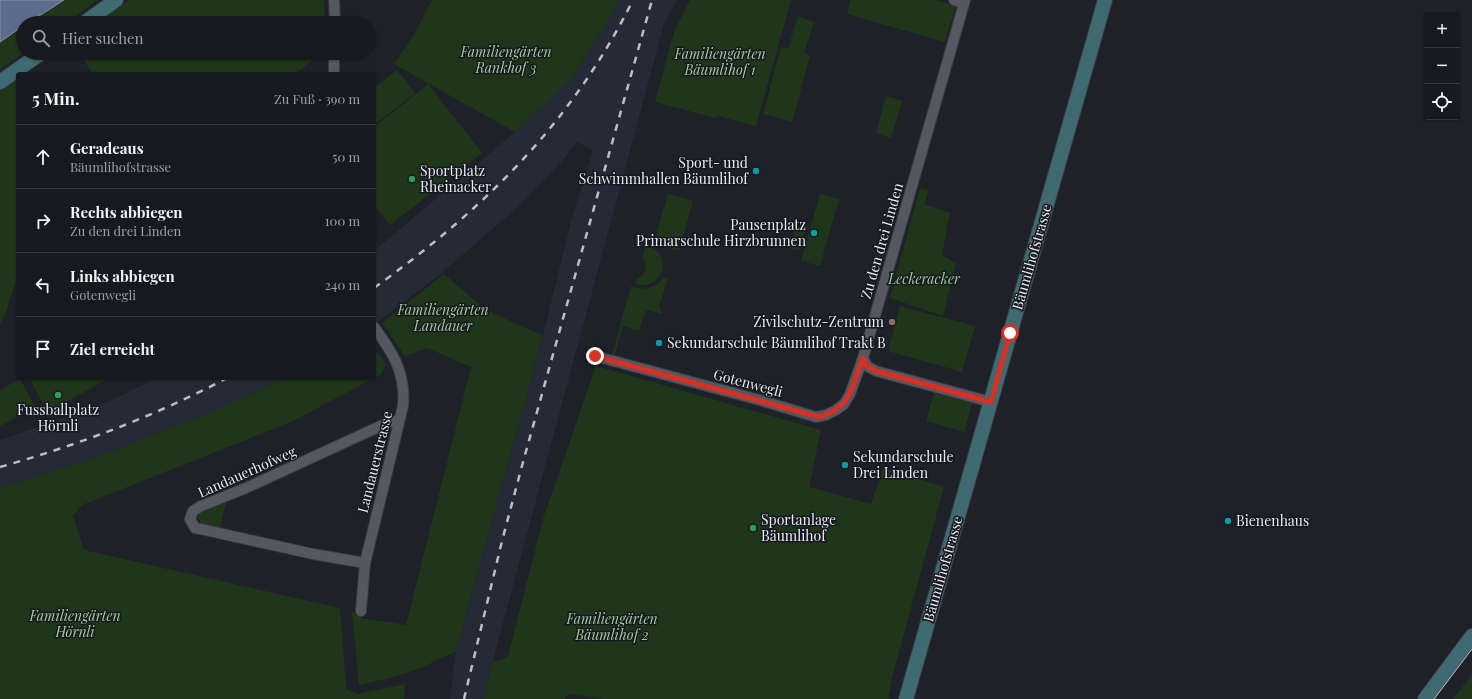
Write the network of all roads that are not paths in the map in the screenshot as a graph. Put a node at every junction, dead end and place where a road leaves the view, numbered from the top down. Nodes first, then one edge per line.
1 (116, 0) edge
2 (334, 0) edge
3 (954, 0) edge
4 (1105, 0) edge
5 (965, 2) edge
6 (94, 16) edge
7 (335, 16) edge
8 (31, 60) edge
9 (334, 60) edge
10 (334, 72) edge
11 (0, 82) edge
12 (376, 330) edge
13 (595, 356) dead end
14 (863, 358) junction
15 (991, 402) junction
16 (399, 420) junction
17 (365, 563) junction
18 (361, 610) dead end
19 (1472, 636) edge
20 (906, 699) edge
21 (1426, 699) edge

1 - 6 main road
2 - 7 street
3 - 5 street
4 - 15 main road, Bäumlihofstrasse
5 - 14 street, Zu den drei Linden
8 - 11 main road
9 - 10 street
12 - 16 street, Landauerstrasse
13 - 14 street, Gotenwegli
14 - 15 street
15 - 20 main road, Bäumlihofstrasse
16 - 17 street, Landauerstrasse
16 - 17 street, Landauerhofweg
17 - 18 street, Landauerstrasse
19 - 21 main road

